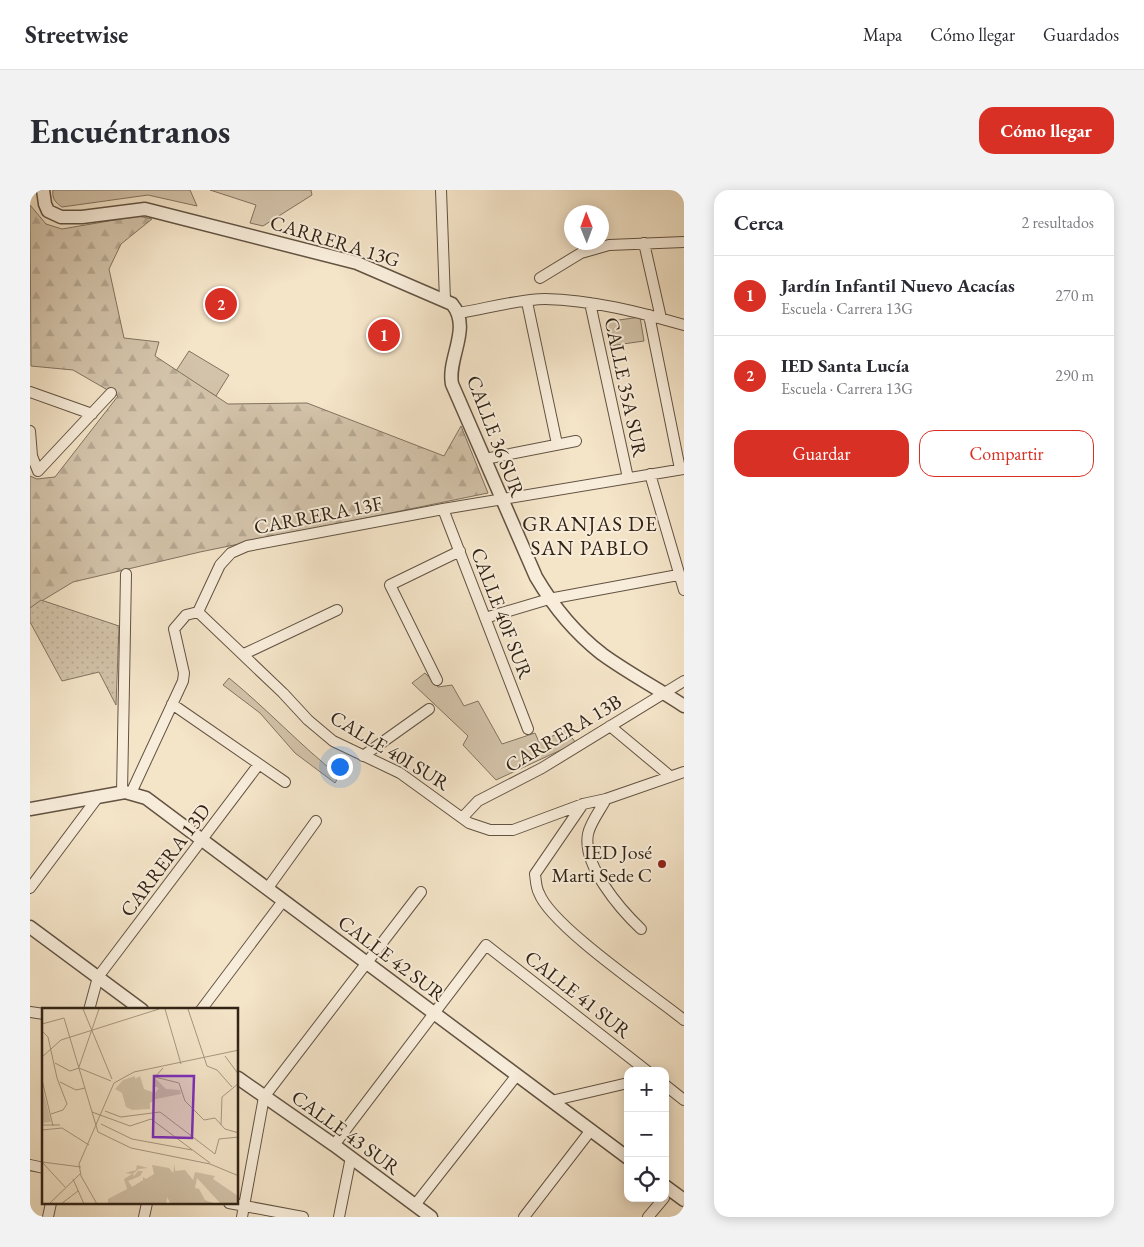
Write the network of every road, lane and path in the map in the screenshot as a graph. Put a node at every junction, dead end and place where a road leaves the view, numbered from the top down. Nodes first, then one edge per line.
1 (43, 190) edge
2 (441, 190) edge
3 (684, 242) edge
4 (644, 243) junction
5 (540, 278) dead end
6 (445, 300) junction
7 (527, 302) junction
8 (590, 303) junction
9 (458, 313) junction
10 (650, 315) junction
11 (661, 318) junction
12 (684, 326) edge
13 (30, 392) edge
14 (111, 393) dead end
15 (92, 414) junction
16 (30, 431) edge
17 (576, 441) dead end
18 (557, 444) junction
19 (485, 459) junction
20 (34, 469) edge
21 (682, 469) edge
22 (650, 474) junction
23 (628, 478) junction
24 (500, 499) junction
25 (443, 509) junction
26 (460, 551) junction
27 (126, 574) dead end
28 (678, 575) junction
29 (684, 590) edge
30 (549, 599) junction
31 (337, 610) dead end
32 (198, 612) junction
33 (485, 618) junction
34 (244, 654) junction
35 (437, 680) dead end
36 (684, 681) edge
37 (664, 693) junction
38 (172, 704) junction
39 (684, 706) edge
40 (429, 709) dead end
41 (610, 726) junction
42 (528, 729) dead end
43 (363, 756) junction
44 (259, 764) junction
45 (684, 772) edge
46 (670, 776) junction
47 (285, 782) dead end
48 (126, 793) junction
49 (98, 797) junction
50 (606, 799) junction
51 (583, 804) junction
52 (30, 809) edge
53 (464, 817) junction
54 (316, 821) dead end
55 (202, 840) junction
56 (30, 888) edge
57 (267, 889) junction
58 (421, 892) dead end
59 (283, 901) junction
60 (30, 927) edge
61 (641, 929) dead end
62 (367, 964) junction
63 (98, 976) junction
64 (90, 1008) edge
65 (139, 1008) edge
66 (203, 1008) edge
67 (434, 1013) junction
68 (684, 1020) edge
69 (642, 1067) edge
70 (517, 1075) junction
71 (239, 1079) edge
72 (624, 1084) edge
73 (669, 1088) edge
74 (264, 1097) junction
75 (684, 1100) edge
76 (551, 1101) junction
77 (591, 1130) junction
78 (334, 1144) junction
79 (350, 1157) junction
80 (627, 1157) edge
81 (669, 1193) edge
82 (684, 1200) edge
83 (659, 1202) edge
84 (51, 1204) edge
85 (147, 1204) edge
86 (235, 1204) edge
87 (415, 1205) junction
88 (245, 1206) junction
89 (48, 1217) edge
90 (144, 1217) edge
91 (242, 1217) edge
92 (303, 1217) edge
93 (339, 1217) edge
94 (431, 1217) edge
95 (524, 1217) edge
96 (648, 1217) edge

1 - 6 street, CARRERA 13G
2 - 6 street
3 - 4 street
4 - 5 street
4 - 11 street
6 - 9 street, CARRERA 13G
7 - 8 street
7 - 9 street
7 - 18 street
8 - 10 street
8 - 23 street, CALLE 35A SUR
9 - 19 street, CALLE 36 SUR
10 - 11 street
10 - 21 street
11 - 12 street
13 - 15 street
14 - 15 street
15 - 20 street
16 - 20 street
17 - 18 street
18 - 19 street
19 - 24 street, CALLE 36 SUR
21 - 22 street, CARRERA 13F
22 - 23 street, CARRERA 13F
22 - 28 street
23 - 24 street, CARRERA 13F
24 - 25 street, CARRERA 13F
24 - 30 street, CALLE 36 SUR
25 - 26 street, CALLE 40F SUR
25 - 32 street, CARRERA 13F
26 - 33 street, CALLE 40F SUR
26 - 35 street
27 - 48 street
28 - 29 street
28 - 30 street
30 - 33 street
30 - 37 street, CALLE 36 SUR
31 - 34 street
32 - 34 street, CALLE 40I SUR
32 - 38 street
33 - 42 street, CALLE 40F SUR
34 - 43 street, CALLE 40I SUR
36 - 37 street, CARRERA 13B
37 - 39 street, CALLE 36 SUR
37 - 41 street, CARRERA 13B
38 - 44 street
38 - 48 street
40 - 43 street
41 - 46 street
41 - 53 street, CARRERA 13B
43 - 53 street, CALLE 40I SUR
44 - 47 street
44 - 55 street, CARRERA 13D
45 - 46 street
46 - 50 street
48 - 49 street
48 - 55 street, CALLE 42 SUR
49 - 52 street
49 - 56 street
50 - 51 street
50 - 61 street
51 - 53 street, CALLE 40I SUR
51 - 68 street
54 - 57 street
55 - 57 street, CALLE 42 SUR
55 - 63 street, CARRERA 13D
57 - 59 street, CALLE 42 SUR
58 - 62 street
59 - 62 street, CALLE 42 SUR
59 - 66 street
60 - 63 street
62 - 67 street, CALLE 42 SUR
62 - 74 street
63 - 64 street
63 - 65 street
67 - 69 street, CALLE 41 SUR
67 - 70 street, CALLE 42 SUR
67 - 78 street
70 - 76 street, CALLE 42 SUR
70 - 87 street
71 - 74 street, CALLE 43 SUR
72 - 76 street
73 - 75 street
74 - 78 street, CALLE 43 SUR
74 - 88 street
76 - 77 street, CALLE 42 SUR
77 - 80 street, CALLE 42 SUR
77 - 95 street
78 - 79 street, CALLE 43 SUR
79 - 87 street, CALLE 43 SUR
79 - 93 street
81 - 82 street
83 - 96 street
84 - 89 street
85 - 90 street
86 - 88 street
87 - 94 street, CALLE 43 SUR
88 - 91 street
88 - 92 street

